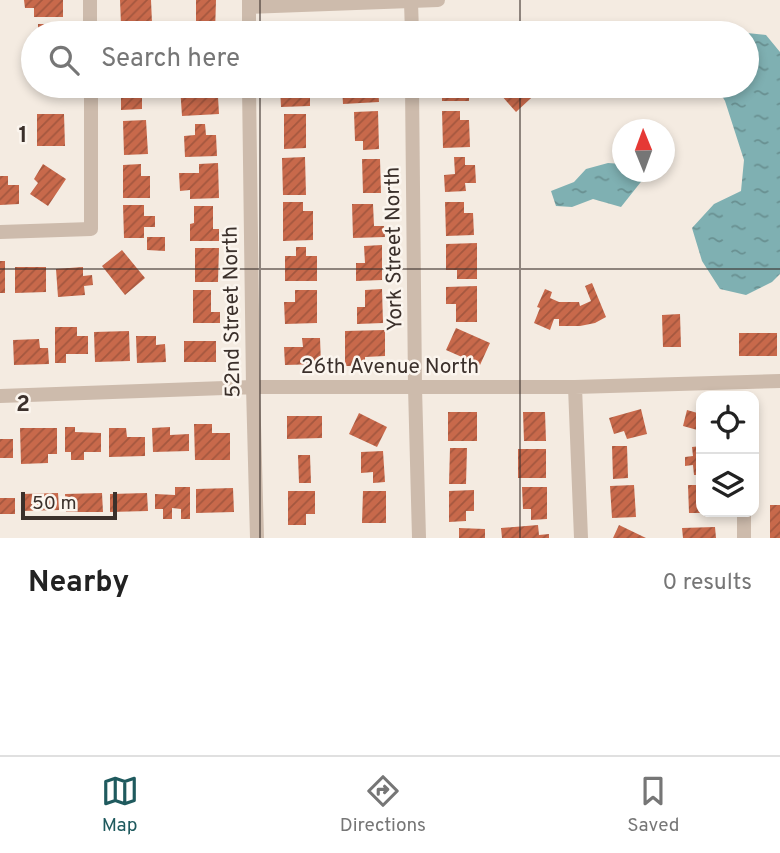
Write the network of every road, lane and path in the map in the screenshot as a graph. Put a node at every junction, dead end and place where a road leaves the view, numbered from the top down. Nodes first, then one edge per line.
1 (90, 0) edge
2 (438, 0) edge
3 (411, 2) junction
4 (249, 4) edge
5 (90, 21) edge
6 (412, 21) edge
7 (90, 98) edge
8 (250, 98) edge
9 (412, 98) edge
10 (0, 232) edge
11 (780, 381) edge
12 (253, 387) junction
13 (415, 387) junction
14 (575, 387) junction
15 (742, 389) edge
16 (0, 396) edge
17 (744, 517) edge
18 (257, 538) edge
19 (419, 538) edge
20 (581, 538) edge
21 (744, 538) edge

1 - 5 street
2 - 3 street
3 - 4 street
3 - 6 street
7 - 10 street
8 - 12 street, 52nd Street North
9 - 13 street, York Street North
11 - 15 street, 26th Avenue North
12 - 13 street, 26th Avenue North
12 - 16 street, 26th Avenue North
12 - 18 street, 52nd Street North
13 - 14 street, 26th Avenue North
13 - 19 street, York Street North
14 - 15 street, 26th Avenue North
14 - 20 street
17 - 21 street

